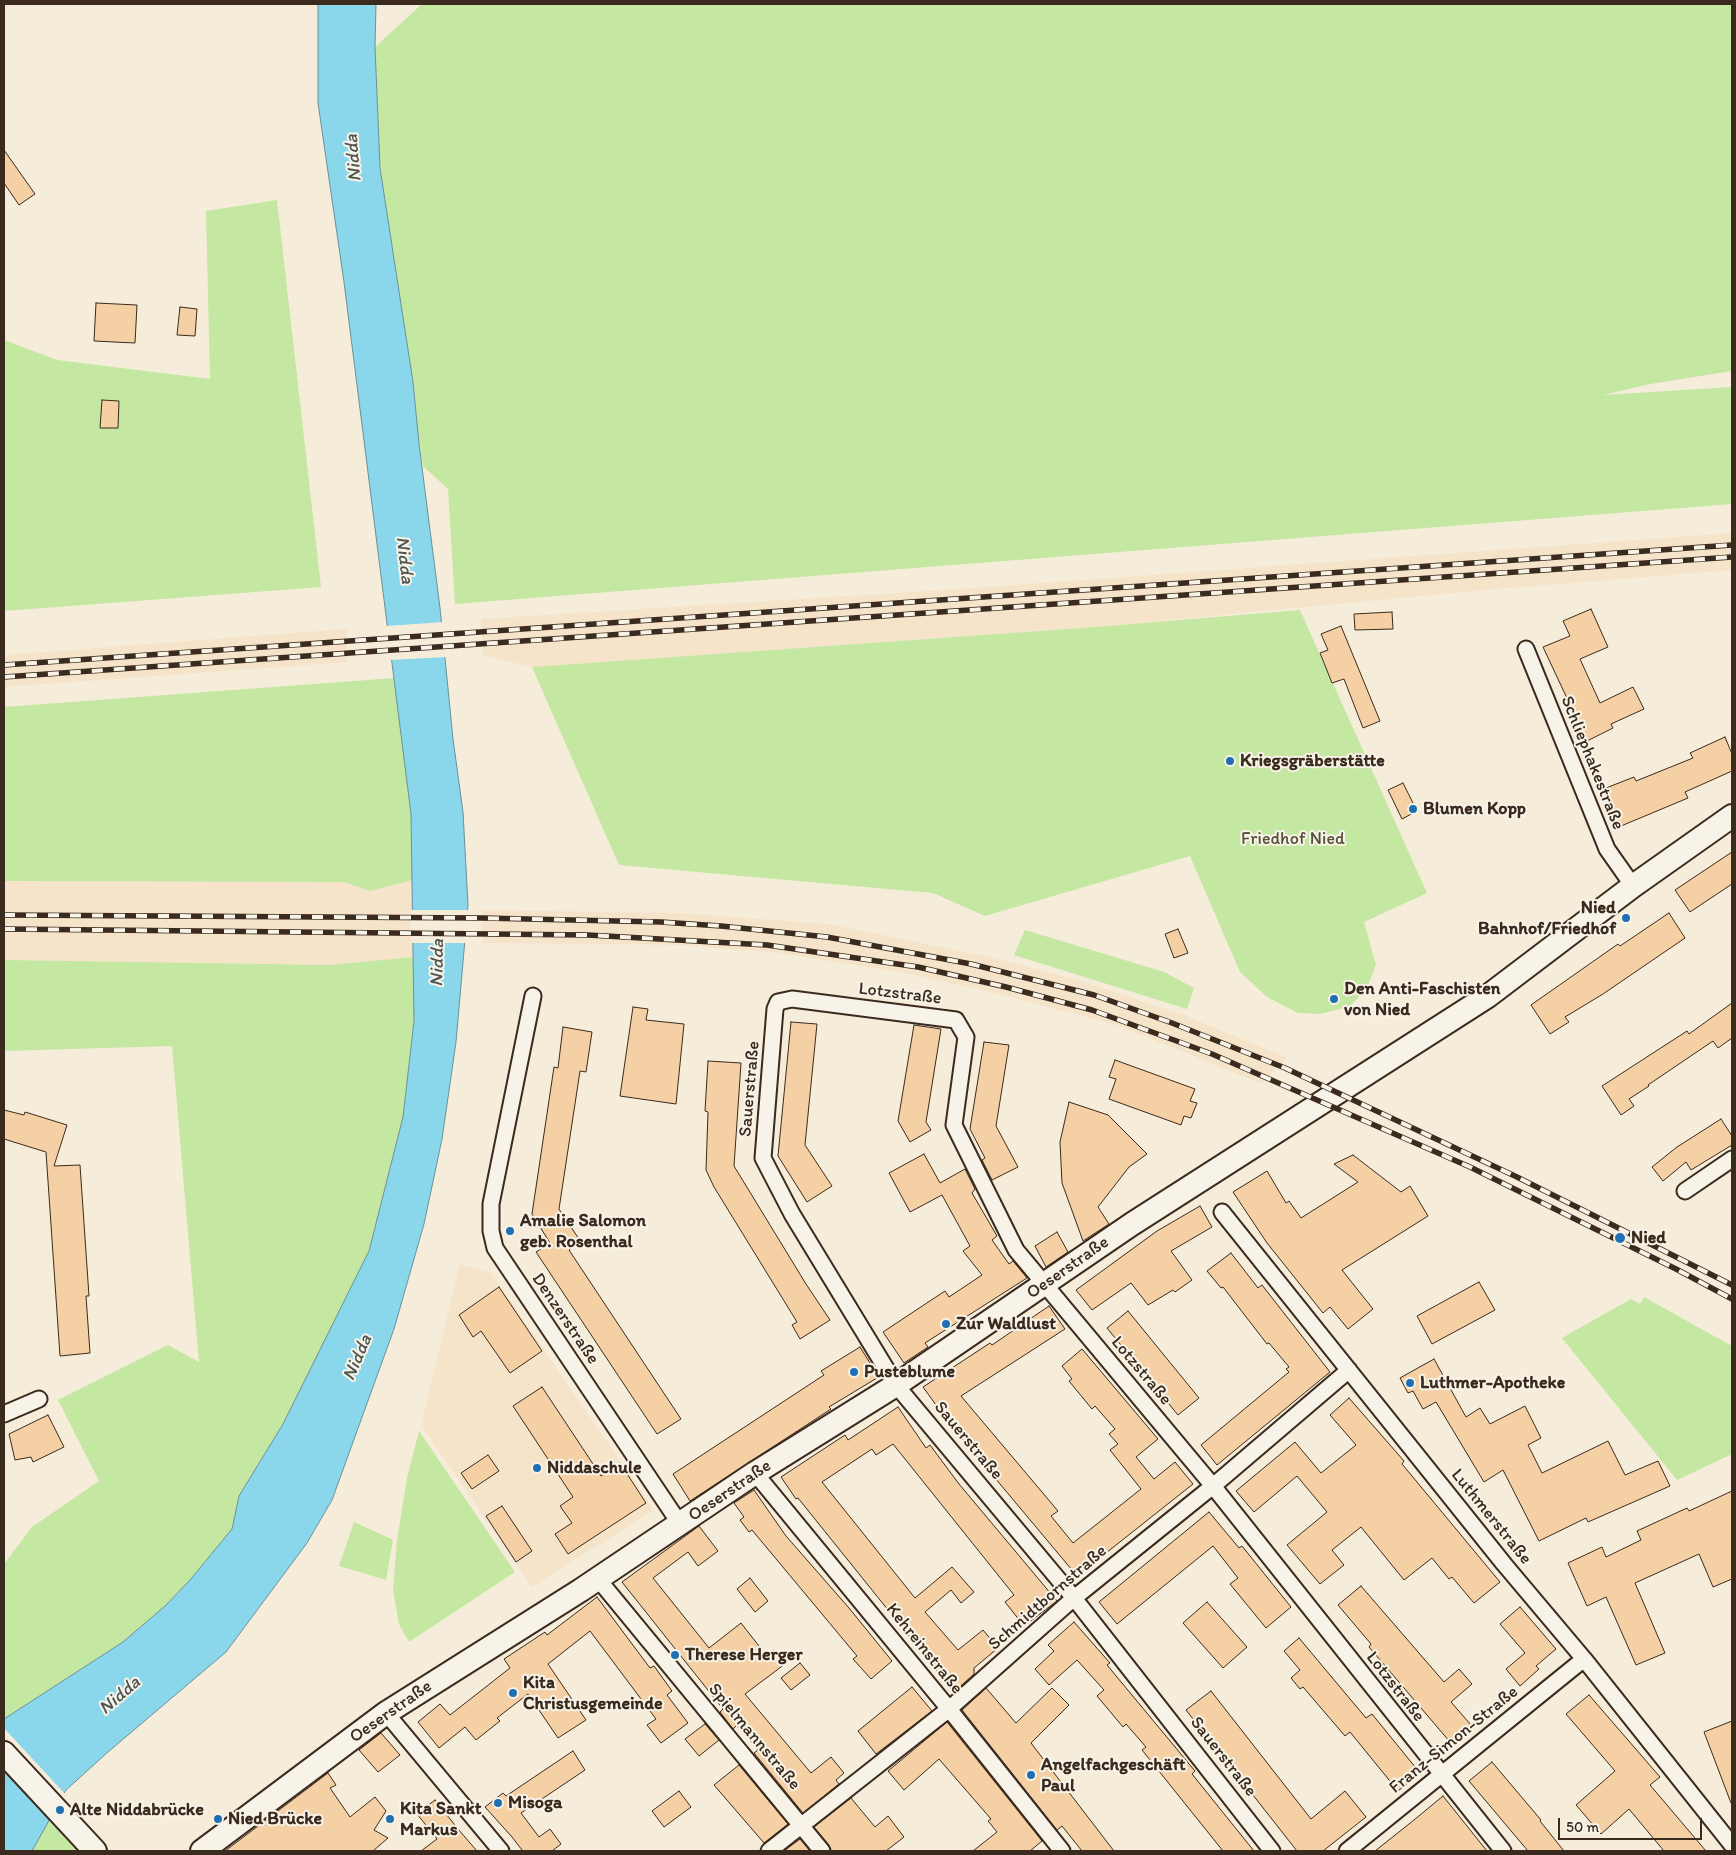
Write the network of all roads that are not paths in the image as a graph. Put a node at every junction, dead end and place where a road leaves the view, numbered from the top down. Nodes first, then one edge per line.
1 (1526, 649) dead end
2 (1732, 816) edge
3 (1633, 886) junction
4 (533, 996) dead end
5 (778, 1002) joint
6 (1732, 1159) edge
7 (1685, 1191) dead end
8 (1222, 1212) dead end
9 (1044, 1285) junction
10 (1349, 1370) junction
11 (896, 1385) junction
12 (38, 1398) dead end
13 (4, 1414) edge
14 (755, 1473) junction
15 (1213, 1486) junction
16 (680, 1524) junction
17 (598, 1579) junction
18 (1074, 1598) junction
19 (1584, 1659) junction
20 (949, 1709) junction
21 (386, 1713) junction
22 (4, 1754) edge
23 (1441, 1774) junction
24 (802, 1825) junction
25 (1732, 1846) edge
26 (95, 1851) edge
27 (202, 1851) edge
28 (501, 1851) edge
29 (769, 1851) edge
30 (822, 1851) edge
31 (1062, 1851) edge
32 (1272, 1851) edge
33 (1347, 1851) edge
34 (1503, 1851) edge

1 - 3 street, Schliephakestraße
2 - 3 street, Oeserstraße
3 - 9 street, Oeserstraße
4 - 16 street, Denzerstraße
5 - 9 street, Lotzstraße
5 - 11 street, Sauerstraße
6 - 7 street
8 - 10 street, Luthmerstraße
9 - 11 street, Oeserstraße
9 - 15 street, Lotzstraße
10 - 15 street, Schmidtbornstraße
10 - 19 street, Luthmerstraße
11 - 14 street, Oeserstraße
11 - 18 street, Sauerstraße
12 - 13 street
14 - 16 street, Oeserstraße
14 - 20 street, Kehreinstraße
15 - 18 street, Schmidtbornstraße
15 - 23 street, Lotzstraße
16 - 17 street, Oeserstraße
17 - 21 street, Oeserstraße
17 - 24 street, Spielmannstraße
18 - 20 street, Schmidtbornstraße
18 - 32 street, Sauerstraße
19 - 23 street, Franz-Simon-Straße
19 - 25 street, Luthmerstraße
20 - 24 street, Schmidtbornstraße
20 - 31 street, Kehreinstraße
21 - 27 street, Oeserstraße
21 - 28 street
22 - 26 street
23 - 33 street, Franz-Simon-Straße
23 - 34 street, Lotzstraße
24 - 29 street, Schmidtbornstraße
24 - 30 street, Spielmannstraße

